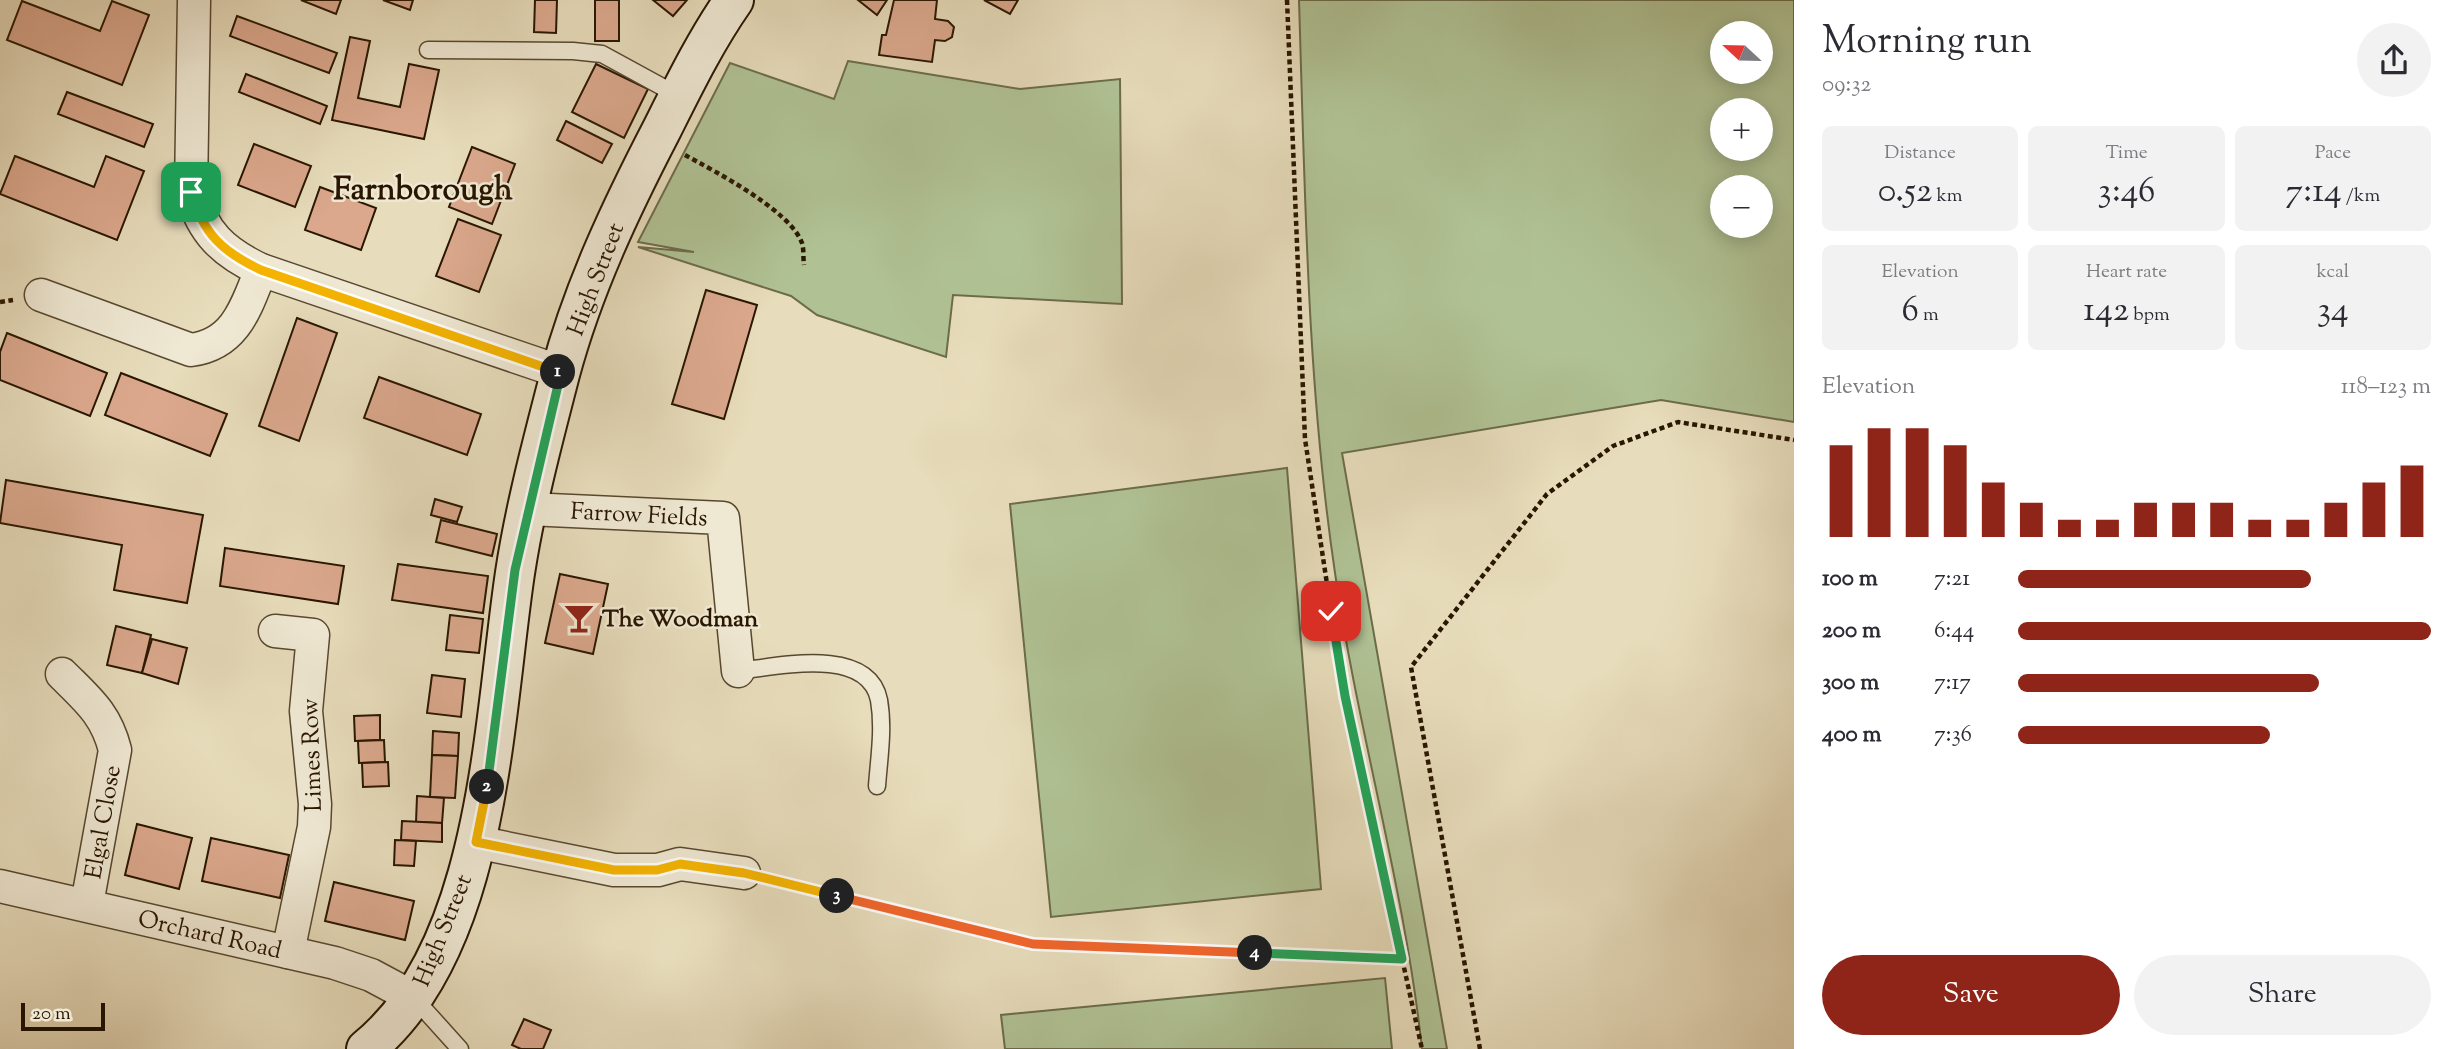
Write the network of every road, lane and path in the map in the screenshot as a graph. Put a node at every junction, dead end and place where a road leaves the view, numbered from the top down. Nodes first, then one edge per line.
1 (194, 0) edge
2 (734, 0) edge
3 (1287, 0) edge
4 (428, 50) dead end
5 (679, 96) junction
6 (657, 139) junction
7 (804, 265) dead end
8 (261, 270) junction
9 (41, 295) dead end
10 (561, 372) junction
11 (1794, 440) edge
12 (528, 509) junction
13 (275, 631) dead end
14 (738, 671) joint
15 (62, 674) dead end
16 (877, 786) dead end
17 (476, 842) junction
18 (744, 873) joint
19 (0, 886) edge
20 (87, 904) junction
21 (288, 953) junction
22 (1402, 959) junction
23 (414, 999) junction
24 (366, 1049) edge
25 (460, 1049) edge
26 (1422, 1049) edge
27 (1480, 1049) edge

1 - 8 street
2 - 5 main road, High Street
3 - 22 path
4 - 5 lane
5 - 6 main road, High Street
6 - 7 path
6 - 10 main road, High Street
8 - 9 street
8 - 10 street
10 - 12 main road, High Street
11 - 27 path
12 - 14 street, Farrow Fields
12 - 17 main road, High Street
13 - 21 street, Limes Row
14 - 16 lane
15 - 20 street, Elgal Close
17 - 18 street
17 - 23 main road, High Street
18 - 22 path
19 - 20 street, Orchard Road
20 - 21 street, Orchard Road
21 - 23 street, Orchard Road
22 - 26 path
23 - 24 main road, High Street
23 - 25 lane

